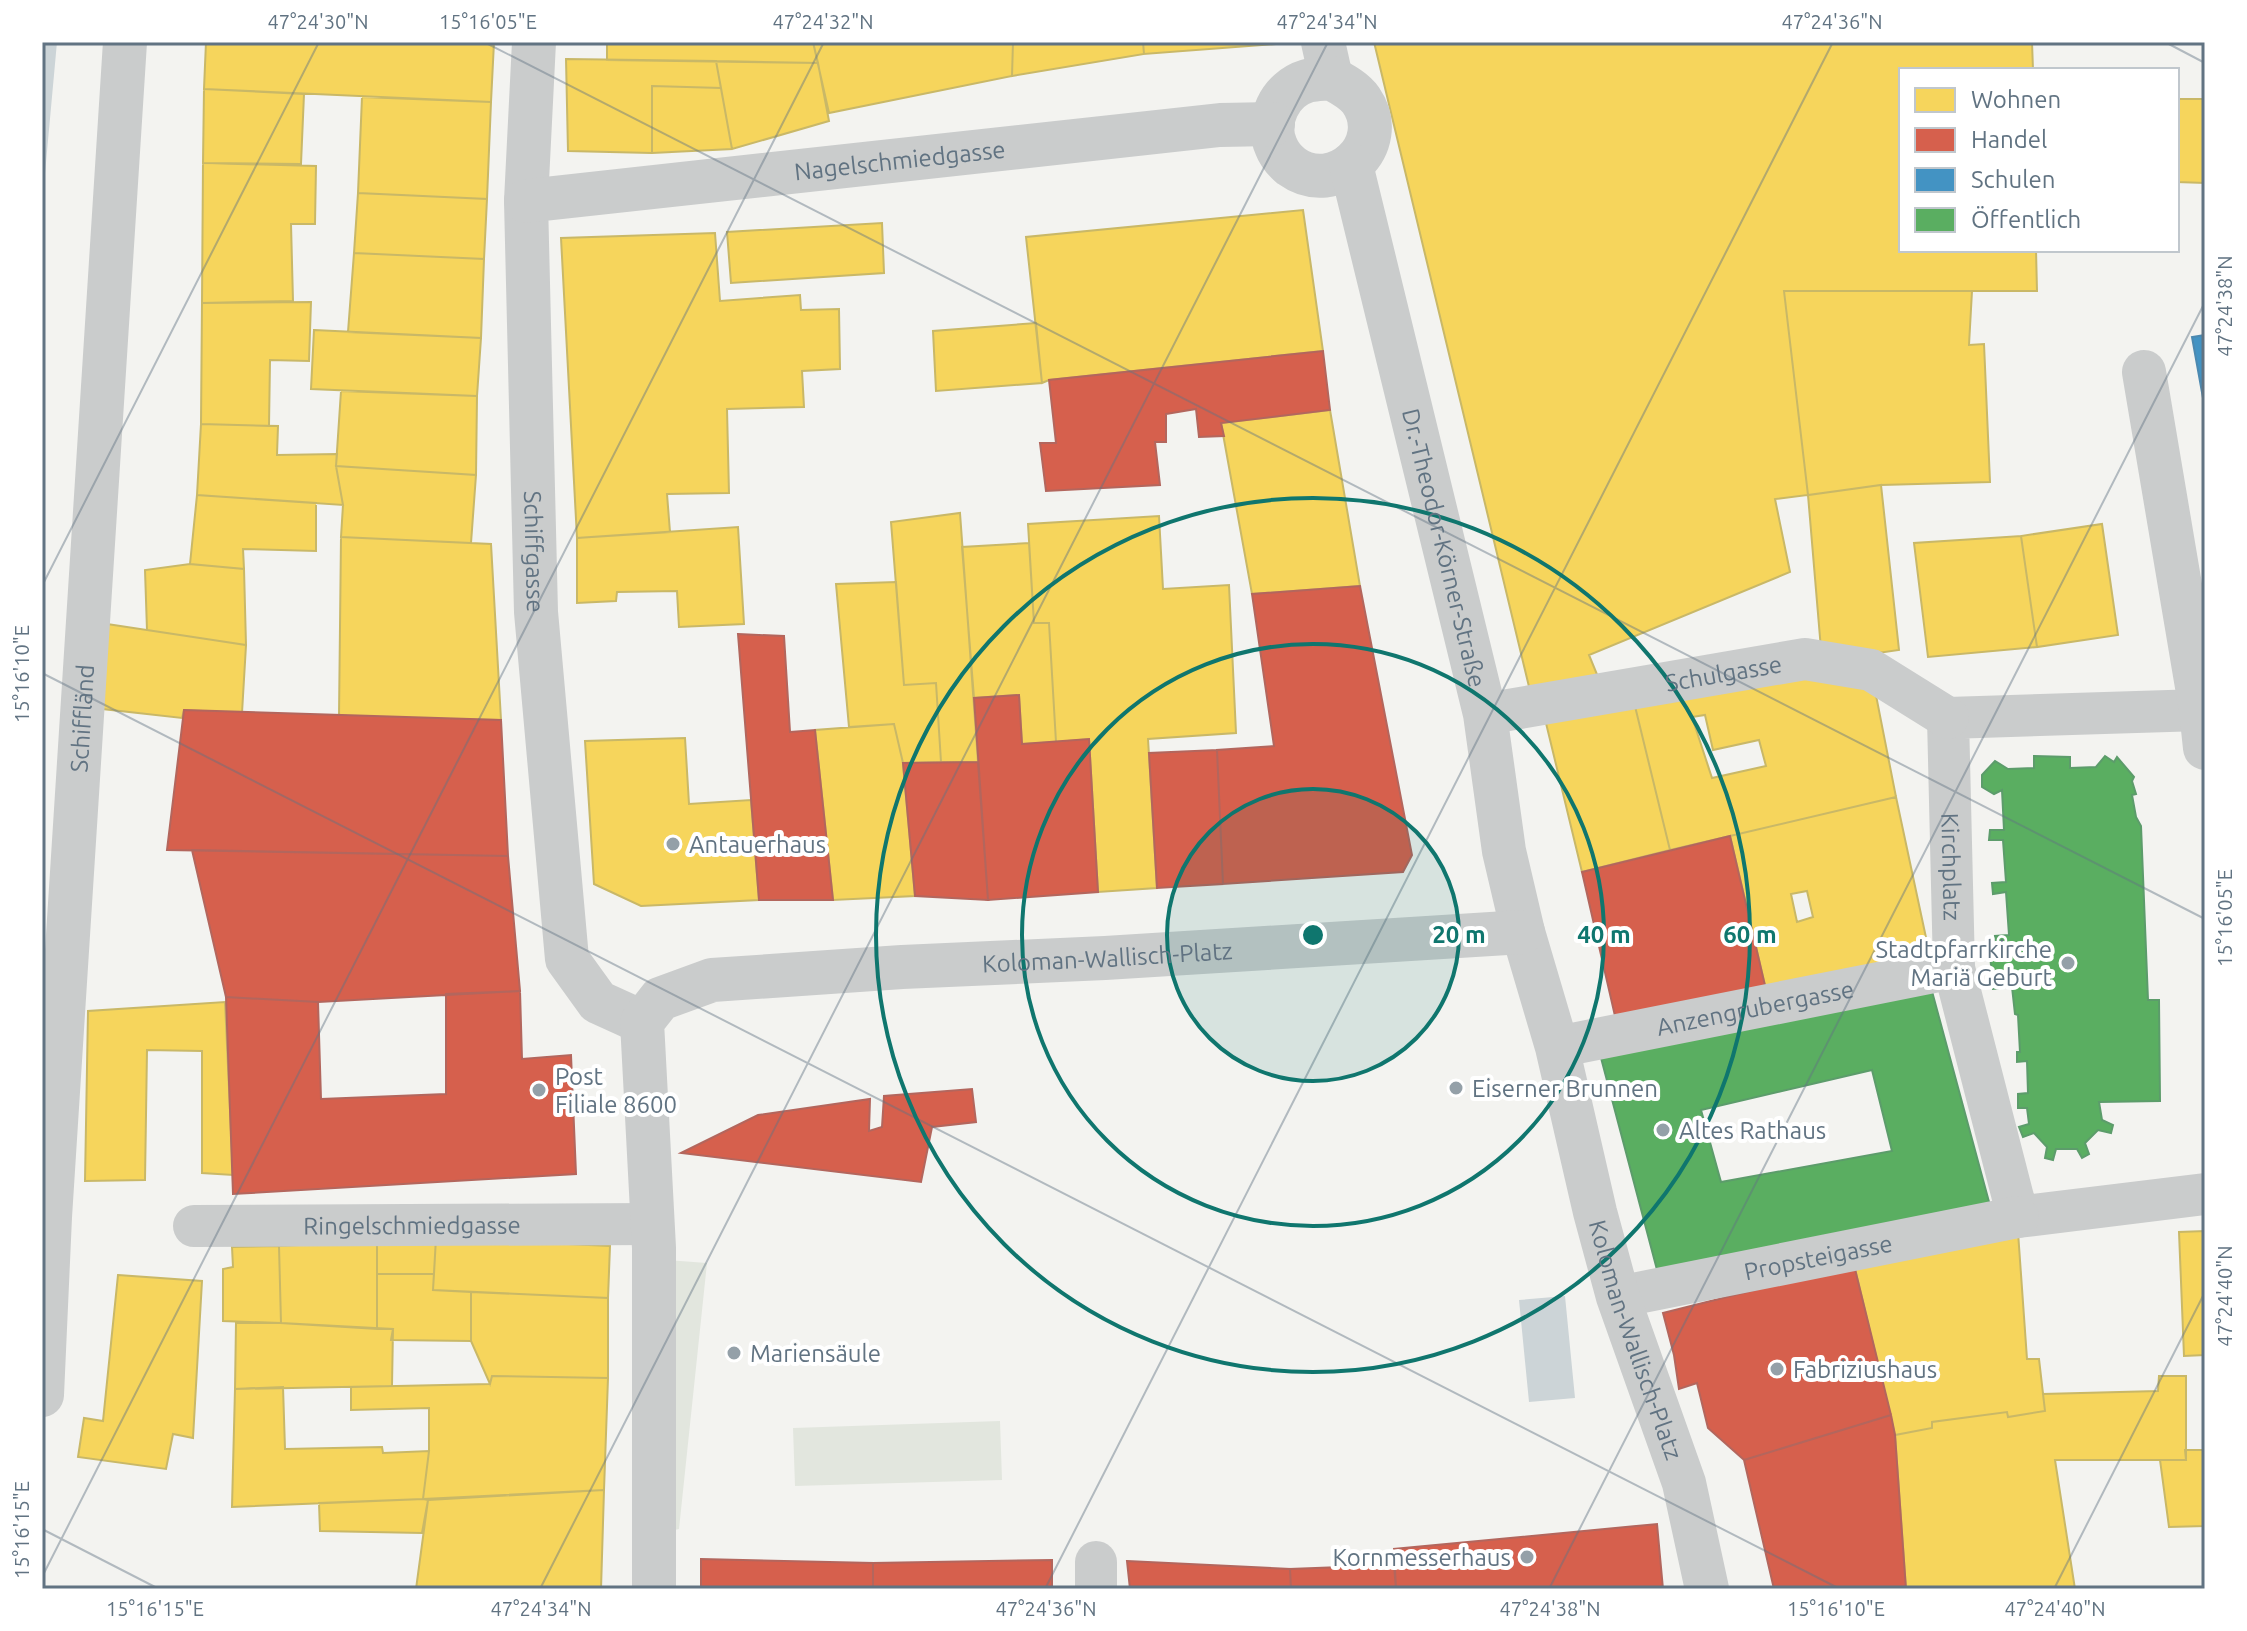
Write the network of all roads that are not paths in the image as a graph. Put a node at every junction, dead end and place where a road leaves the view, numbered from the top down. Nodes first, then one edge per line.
1 (125, 42) edge
2 (534, 42) edge
3 (1327, 60) edge
4 (1273, 124) junction
5 (1351, 165) junction
6 (526, 201) junction
7 (2144, 372) dead end
8 (1485, 714) junction
9 (1948, 718) junction
10 (2204, 723) edge
11 (1523, 932) junction
12 (1954, 968) junction
13 (642, 1022) junction
14 (1557, 1047) junction
15 (2205, 1194) edge
16 (2018, 1217) junction
17 (641, 1225) junction
18 (194, 1226) dead end
19 (1618, 1297) junction
20 (42, 1395) edge
21 (654, 1589) edge
22 (1707, 1589) edge

1 - 20 street, Schiffländ
2 - 6 street, Schiffgasse
3 - 4 street
3 - 5 street
4 - 5 street
4 - 6 street, Nagelschmiedgasse
5 - 8 street, Dr.-Theodor-Körner-Straße
6 - 13 street, Schiffgasse
7 - 10 street
8 - 9 street, Schulgasse
8 - 11 street, Dr.-Theodor-Körner-Straße
9 - 10 street
9 - 12 street, Kirchplatz
11 - 13 street, Koloman-Wallisch-Platz
11 - 14 street, Koloman-Wallisch-Platz
12 - 14 street, Anzengrubergasse
12 - 16 street, Kirchplatz
13 - 17 street
14 - 19 street, Koloman-Wallisch-Platz
15 - 16 street
16 - 19 street, Propsteigasse
17 - 18 street, Ringelschmiedgasse
17 - 21 street
19 - 22 street, Koloman-Wallisch-Platz

